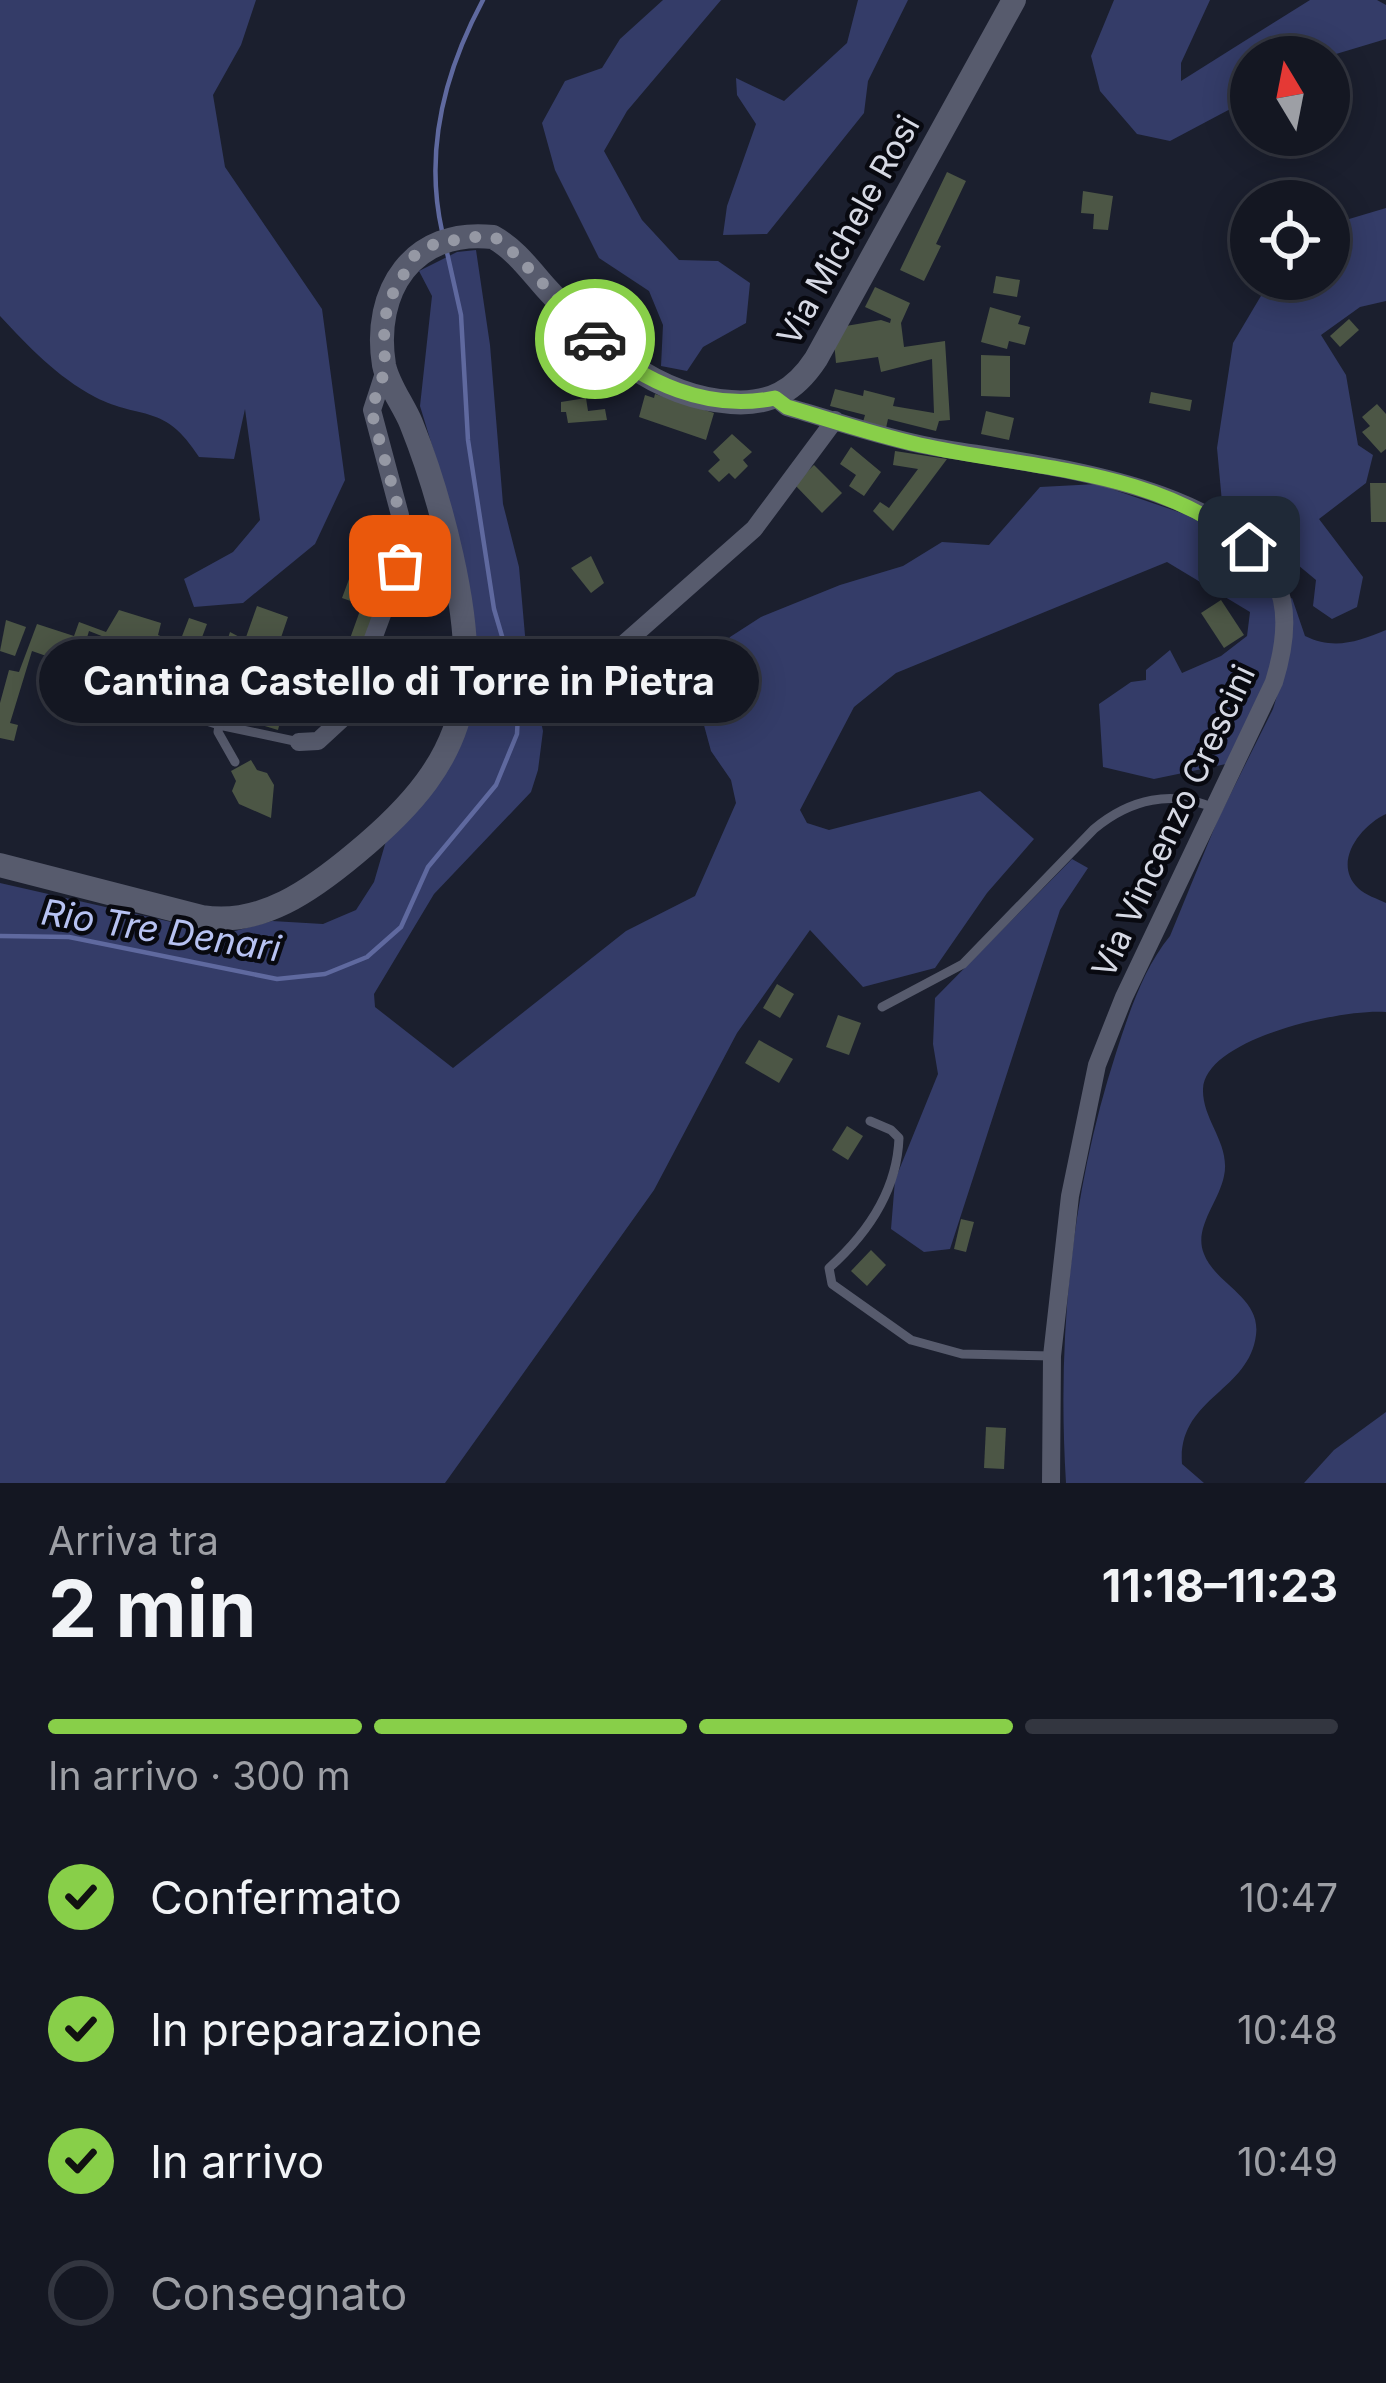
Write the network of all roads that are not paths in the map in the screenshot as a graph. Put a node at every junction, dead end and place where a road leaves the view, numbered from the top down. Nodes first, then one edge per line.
1 (1014, 0) edge
2 (385, 370) junction
3 (775, 398) junction
4 (835, 420) junction
5 (43, 669) dead end
6 (584, 680) dead end
7 (219, 725) junction
8 (299, 742) joint
9 (236, 762) dead end
10 (1216, 809) junction
11 (0, 865) edge
12 (882, 1007) dead end
13 (870, 1121) dead end
14 (1052, 1355) junction
15 (1051, 1483) edge

1 - 3 street, Via Michele Rosi
2 - 3 street
2 - 8 street
2 - 11 street
3 - 4 street, Via Vincenzo Crescini
4 - 6 street
4 - 10 street, Via Vincenzo Crescini
5 - 7 lane
7 - 8 lane
7 - 9 lane
10 - 12 lane
10 - 14 street, Via Vincenzo Crescini
13 - 14 lane
14 - 15 street, Via Vincenzo Crescini

